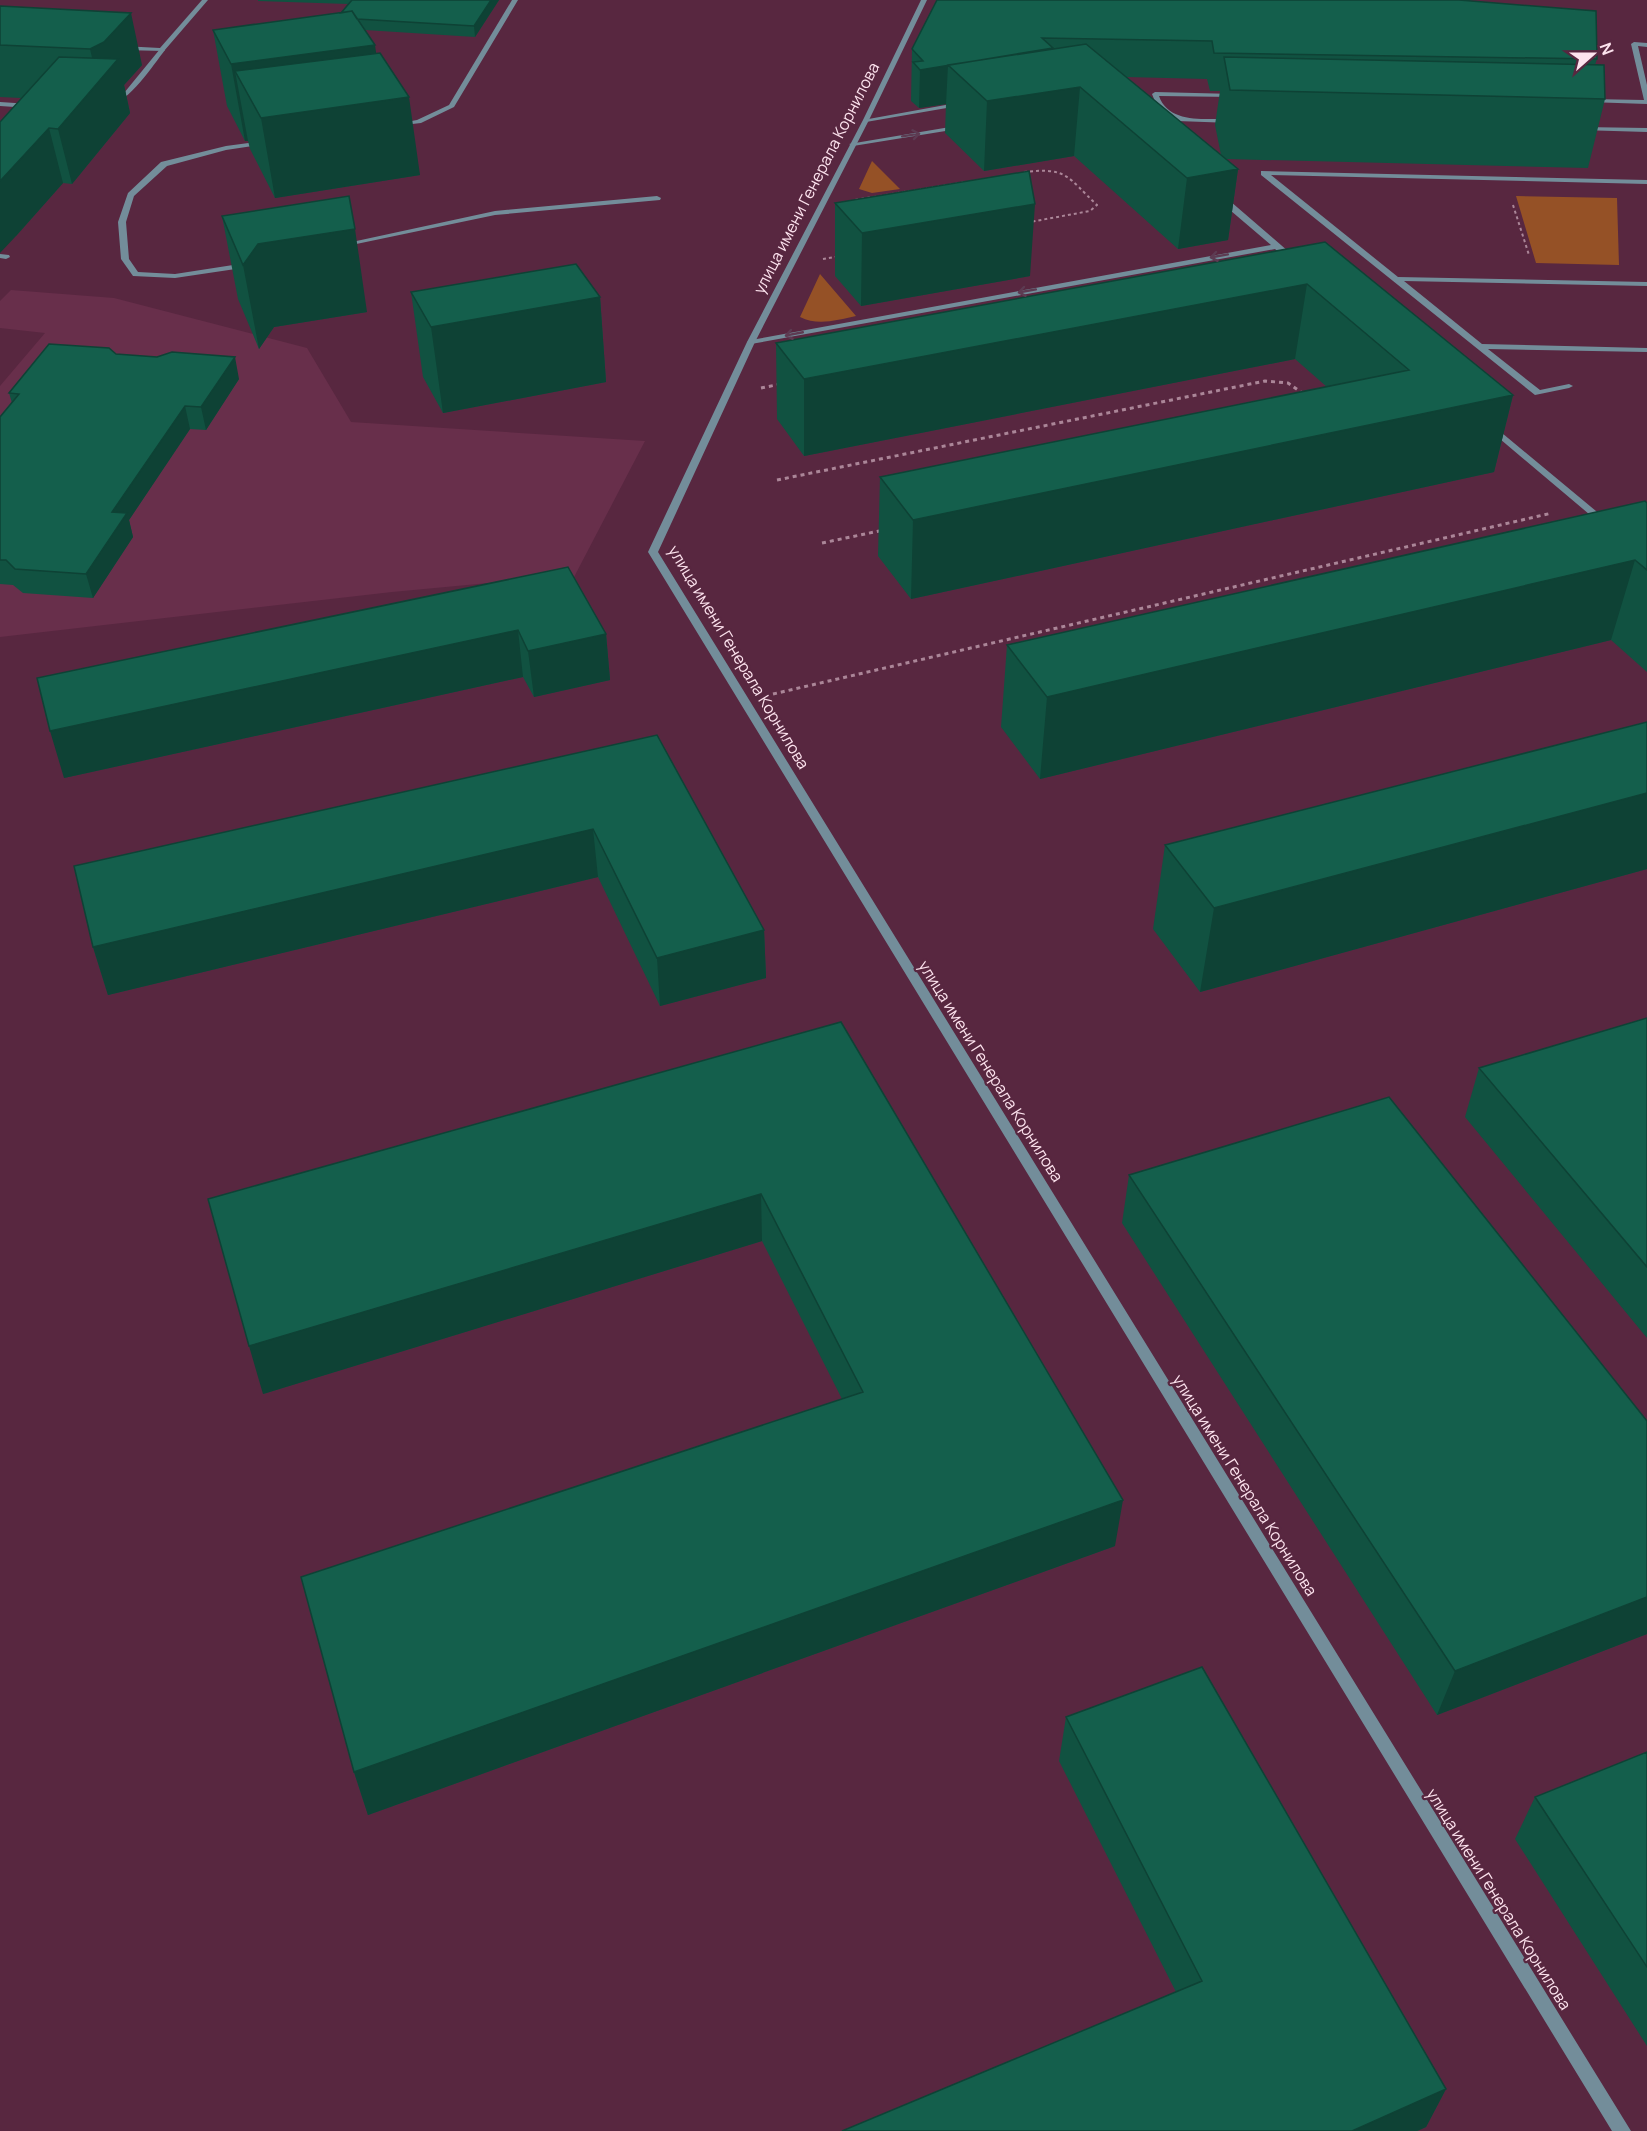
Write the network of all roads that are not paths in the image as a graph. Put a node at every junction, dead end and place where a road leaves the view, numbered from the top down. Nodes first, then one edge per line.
1 (205, 0) edge
2 (515, 0) edge
3 (924, 0) edge
4 (1647, 45) edge
5 (116, 48) edge
6 (162, 50) junction
7 (1243, 95) edge
8 (1647, 100) edge
9 (1586, 101) edge
10 (970, 103) edge
11 (0, 104) edge
12 (41, 106) edge
13 (103, 107) edge
14 (866, 120) junction
15 (1238, 121) edge
16 (969, 125) dead end
17 (385, 126) edge
18 (1578, 129) edge
19 (1647, 130) edge
20 (272, 142) edge
21 (854, 144) junction
22 (1647, 182) edge
23 (1215, 193) edge
24 (657, 198) dead end
25 (1277, 246) junction
26 (333, 247) edge
27 (251, 264) edge
28 (1297, 267) edge
29 (1397, 279) junction
30 (1647, 284) edge
31 (751, 342) junction
32 (1480, 346) junction
33 (1647, 350) edge
34 (1569, 386) dead end
35 (1484, 421) edge
36 (1611, 528) edge
37 (1622, 2131) edge

1 - 6 street
2 - 17 street
3 - 14 street, улица имени Генерала Корнилова
4 - 8 street
5 - 6 street
6 - 13 street
7 - 15 street
8 - 9 street
10 - 14 street
11 - 12 street
14 - 21 street, улица имени Генерала Корнилова
21 -> 16 street
18 - 19 street
20 - 27 street
21 - 31 street, улица имени Генерала Корнилова
22 - 29 street
23 - 25 street
24 - 26 street
25 - 28 street
25 -> 31 street
29 - 30 street
29 - 32 street
31 - 37 street, улица имени Генерала Корнилова
32 - 33 street
32 - 34 street
35 - 36 street

